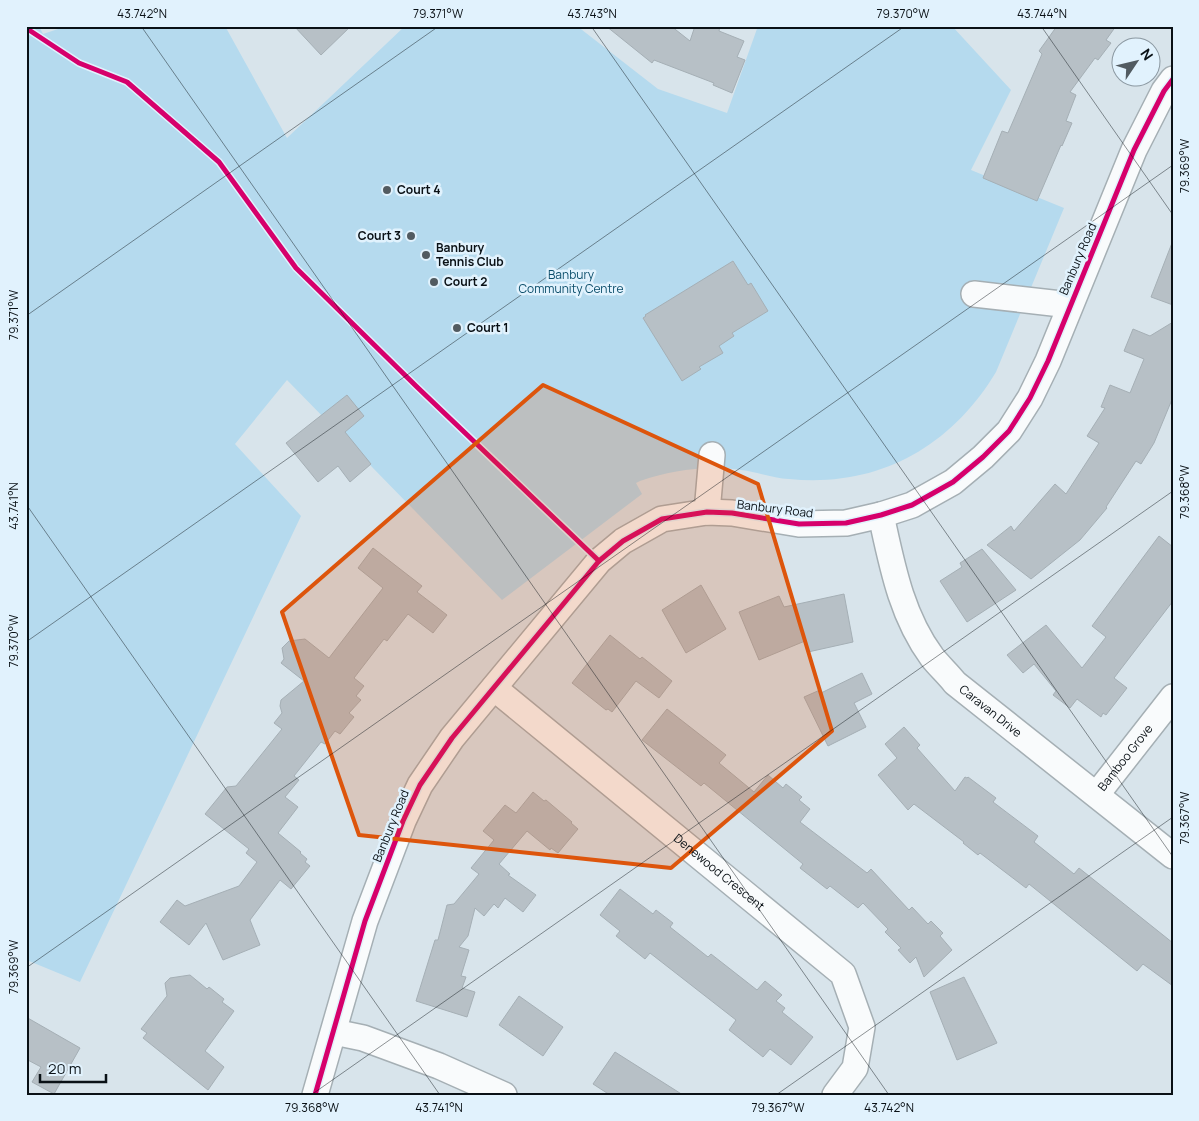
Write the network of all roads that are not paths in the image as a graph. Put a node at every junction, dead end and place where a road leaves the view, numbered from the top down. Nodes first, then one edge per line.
1 (1173, 79) edge
2 (974, 294) dead end
3 (1070, 306) junction
4 (712, 455) dead end
5 (707, 512) junction
6 (881, 515) junction
7 (494, 688) junction
8 (1173, 697) edge
9 (1097, 794) junction
10 (1173, 856) edge
11 (334, 1032) junction
12 (315, 1095) edge
13 (504, 1095) edge
14 (835, 1095) edge

1 - 3 street, Banbury Road
2 - 3 street
3 - 6 street, Banbury Road
4 - 5 street
5 - 6 street, Banbury Road
5 - 7 street, Banbury Road
6 - 9 street, Caravan Drive
7 - 11 street, Banbury Road
7 - 14 street, Denewood Crescent
8 - 9 street, Bamboo Grove
9 - 10 street, Caravan Drive
11 - 12 street, Banbury Road
11 - 13 street

